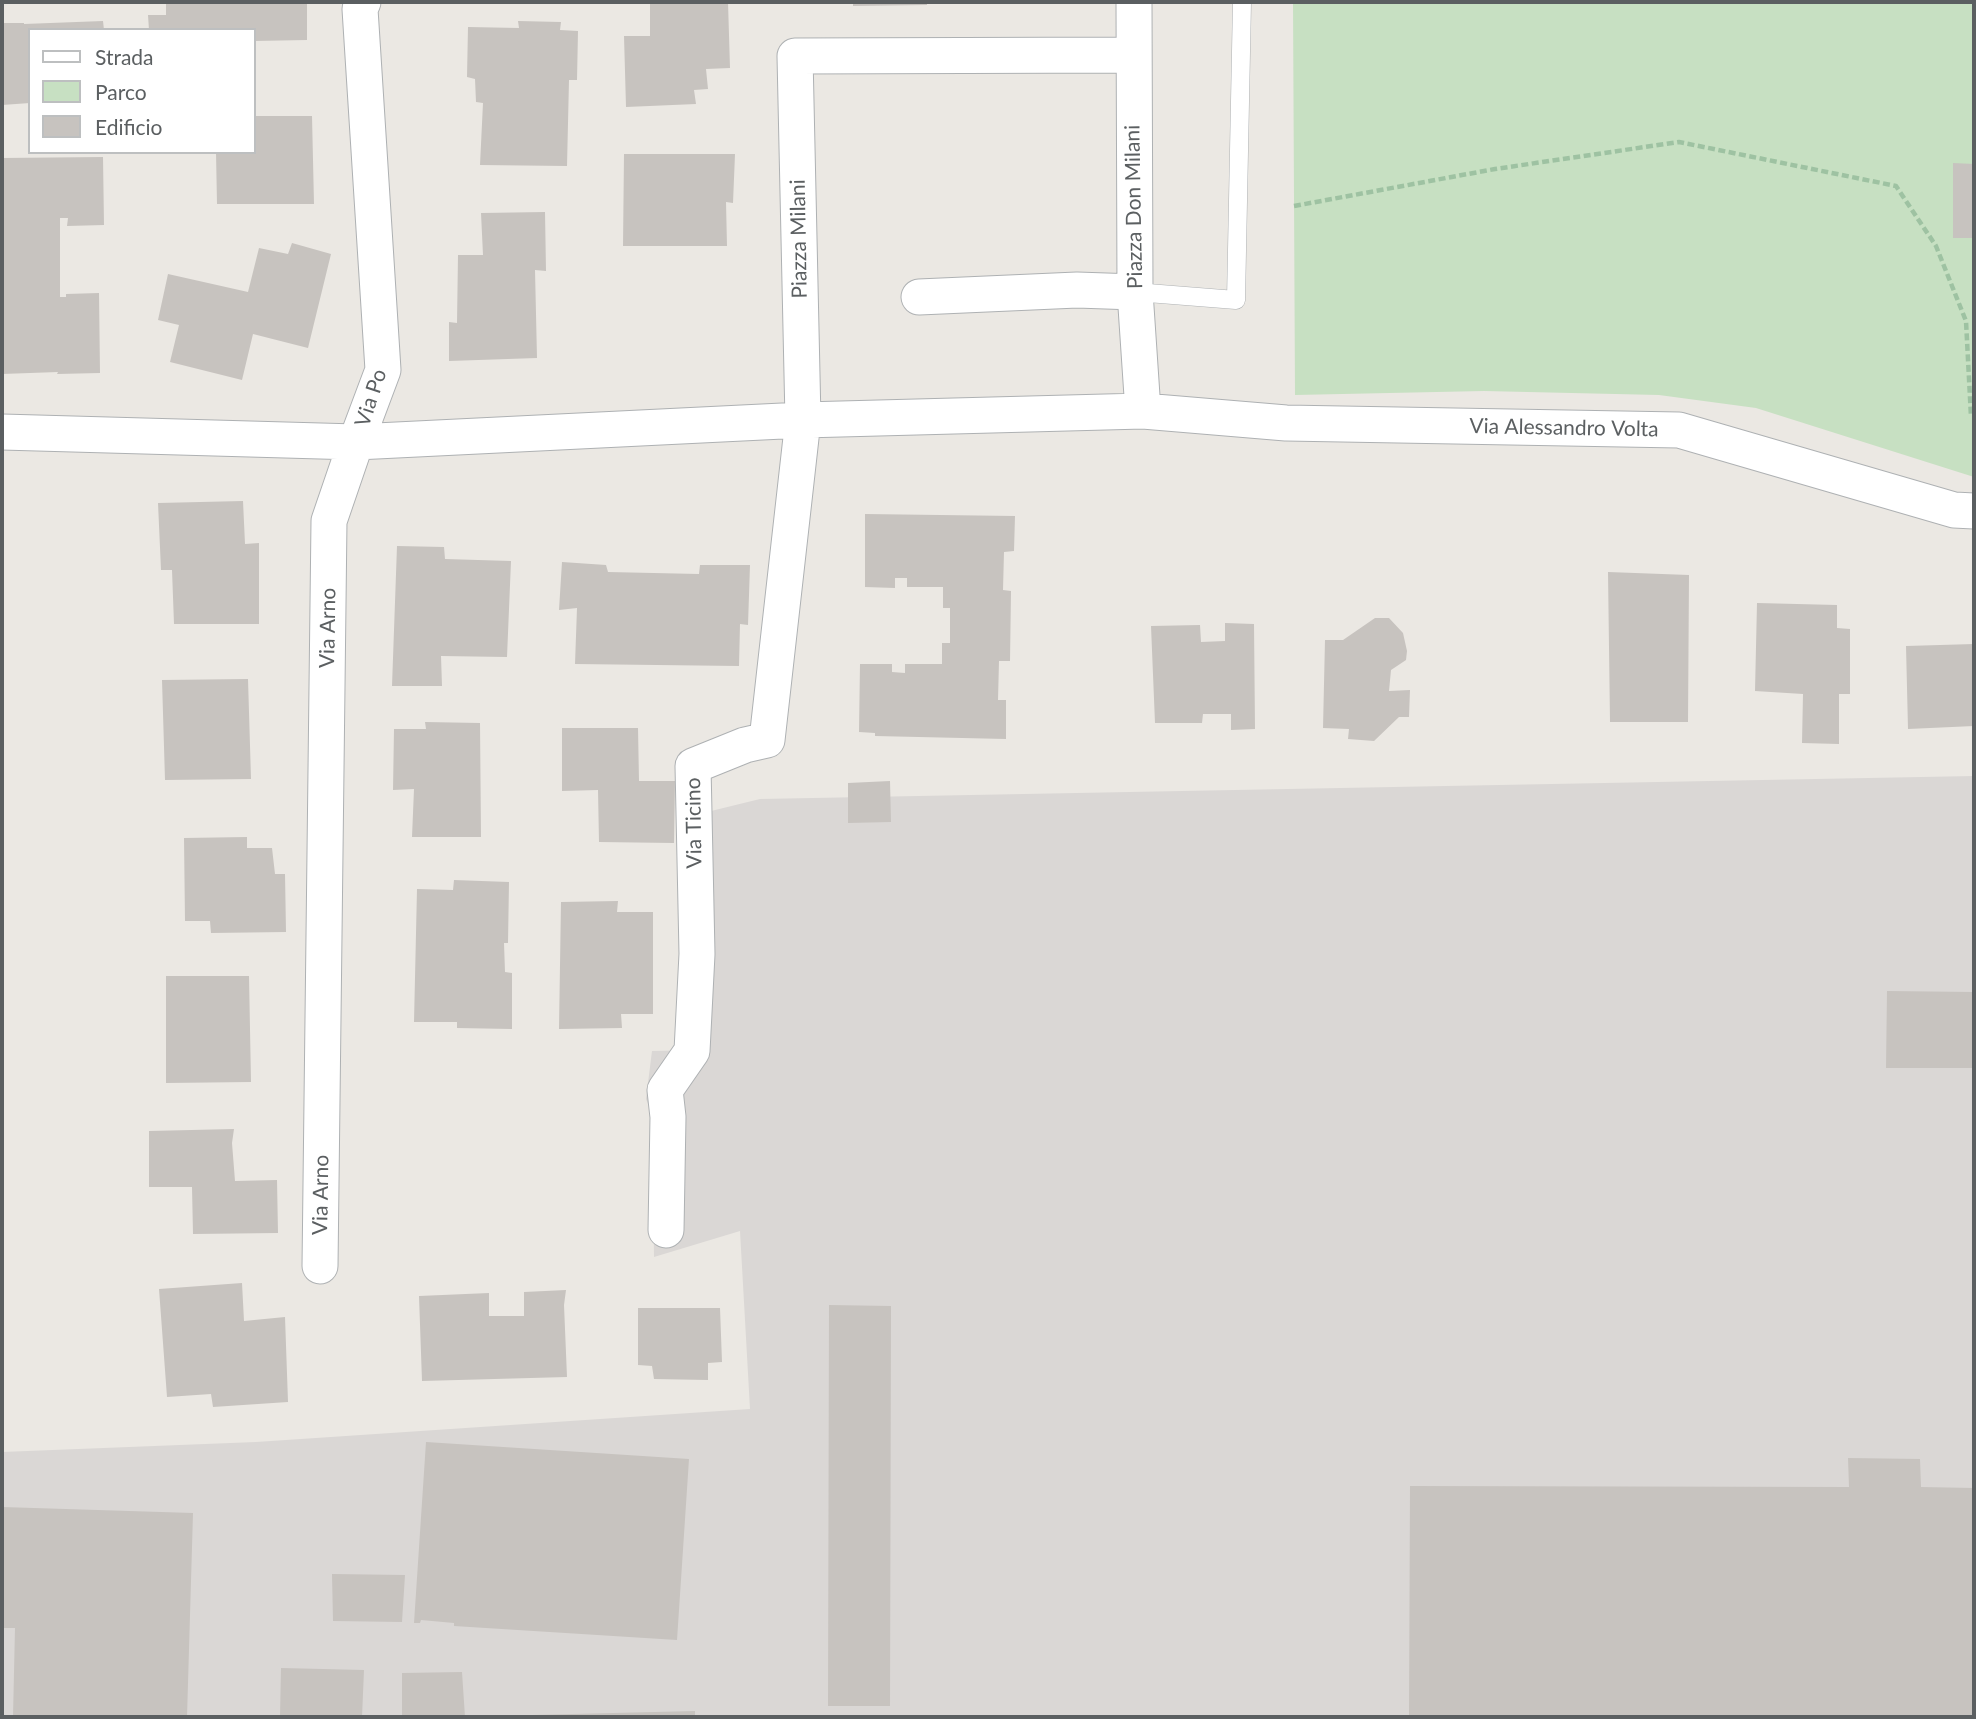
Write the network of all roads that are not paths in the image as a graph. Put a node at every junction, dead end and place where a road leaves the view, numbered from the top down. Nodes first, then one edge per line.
1 (363, 2) edge
2 (1134, 2) edge
3 (1242, 2) edge
4 (1133, 55) junction
5 (1135, 292) junction
6 (919, 297) dead end
7 (1143, 411) junction
8 (803, 420) junction
9 (2, 432) edge
10 (356, 442) junction
11 (1974, 511) edge
12 (666, 1230) dead end
13 (320, 1266) dead end

1 - 10 street, Via Po
2 - 4 street, Piazza Don Milani
3 - 5 lane
4 - 5 street, Piazza Don Milani
4 - 8 street, Piazza Milani
5 - 6 street
5 - 7 street, Piazza Don Milani
7 - 8 street
7 - 11 street, Via Alessandro Volta
8 - 10 street
8 - 12 street, Via Ticino
9 - 10 street, Via Po
10 - 13 street, Via Arno

